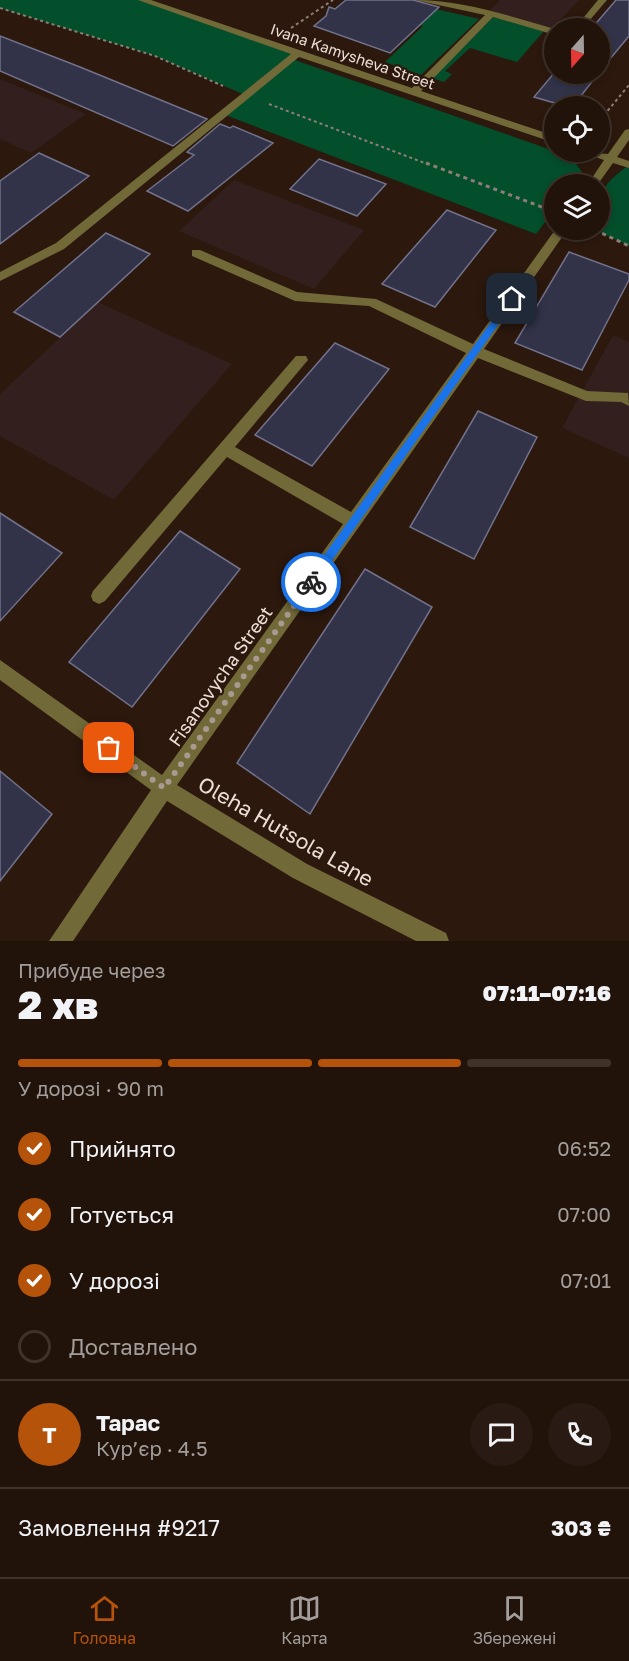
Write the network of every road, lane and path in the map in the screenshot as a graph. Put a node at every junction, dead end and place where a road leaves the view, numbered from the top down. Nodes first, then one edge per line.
1 (142, 0) edge
2 (333, 0) edge
3 (419, 0) edge
4 (603, 0) edge
5 (0, 8) edge
6 (491, 14) junction
7 (588, 18) edge
8 (544, 29) edge
9 (287, 31) dead end
10 (298, 53) junction
11 (629, 85) edge
12 (414, 92) junction
13 (246, 95) junction
14 (610, 108) edge
15 (629, 132) edge
16 (544, 136) edge
17 (612, 159) junction
18 (629, 165) edge
19 (601, 174) edge
20 (544, 208) edge
21 (610, 237) edge
22 (554, 240) edge
23 (629, 246) edge
24 (196, 253) dead end
25 (0, 277) edge
26 (475, 351) junction
27 (301, 360) dead end
28 (629, 400) edge
29 (225, 449) junction
30 (354, 522) junction
31 (99, 596) dead end
32 (0, 669) edge
33 (164, 788) junction
34 (60, 941) edge
35 (438, 941) edge

1 - 10 street, Ivana Kamysheva Street
2 - 9 path
3 - 6 street
4 - 7 street
5 - 13 path
6 - 8 street
6 - 12 street
10 - 12 street, Ivana Kamysheva Street
10 - 13 street
11 - 14 path
12 - 16 street, Ivana Kamysheva Street
13 - 20 path
13 - 25 street
15 - 17 street
17 - 18 street
17 - 19 street
21 - 23 path
22 - 26 street, Fisanovycha Street
24 - 26 street
26 - 28 street
26 - 30 street, Fisanovycha Street
27 - 29 street
29 - 30 street
29 - 31 street
30 - 33 street, Fisanovycha Street
32 - 33 street, Oleha Hutsola Lane
33 - 34 street, Fisanovycha Street
33 - 35 street, Oleha Hutsola Lane

